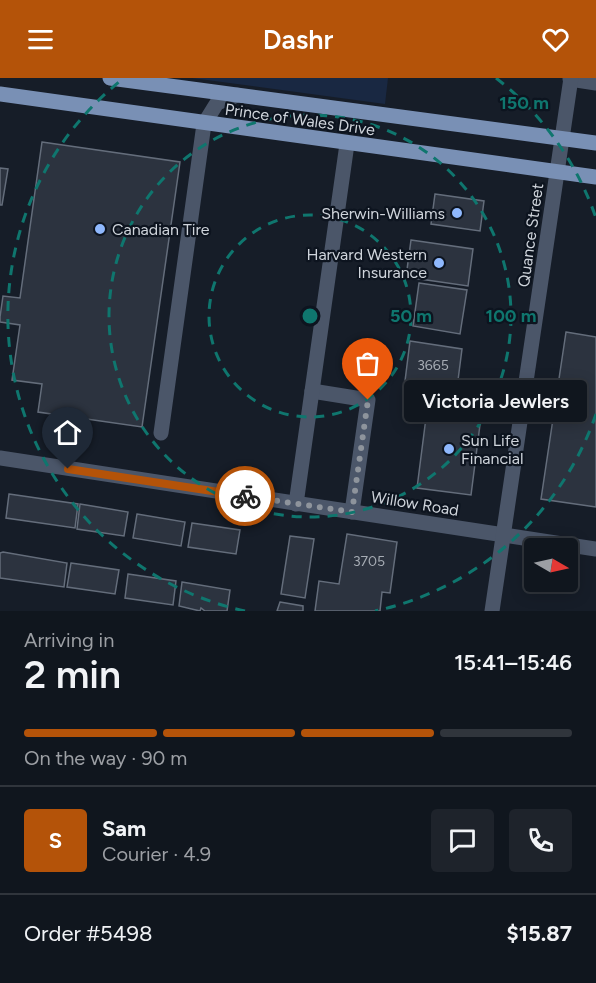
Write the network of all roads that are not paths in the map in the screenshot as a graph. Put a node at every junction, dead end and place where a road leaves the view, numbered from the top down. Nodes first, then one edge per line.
1 (110, 78) edge
2 (570, 79) edge
3 (596, 83) edge
4 (0, 94) edge
5 (237, 94) junction
6 (204, 124) junction
7 (562, 138) junction
8 (596, 143) edge
9 (347, 144) junction
10 (557, 171) junction
11 (596, 177) edge
12 (312, 391) junction
13 (161, 434) dead end
14 (0, 458) edge
15 (296, 504) junction
16 (352, 512) junction
17 (503, 536) junction
18 (596, 549) edge
19 (492, 611) edge

1 - 5 main road, Prince of Wales Drive
2 - 3 street
2 - 7 street, Quance Street
4 - 6 main road, Prince of Wales Drive
5 - 6 street
5 - 7 main road, Prince of Wales Drive
6 - 9 main road, Prince of Wales Drive
6 - 13 street
7 - 8 main road, Prince of Wales Drive
7 - 10 street, Quance Street
9 - 10 main road, Prince of Wales Drive
9 - 12 street
10 - 11 main road, Prince of Wales Drive
10 - 17 street, Quance Street
12 - 15 street
12 - 16 street
14 - 15 street, Willow Road
15 - 16 street, Willow Road
16 - 17 street, Willow Road
17 - 18 street, Willow Road
17 - 19 street, Quance Street

